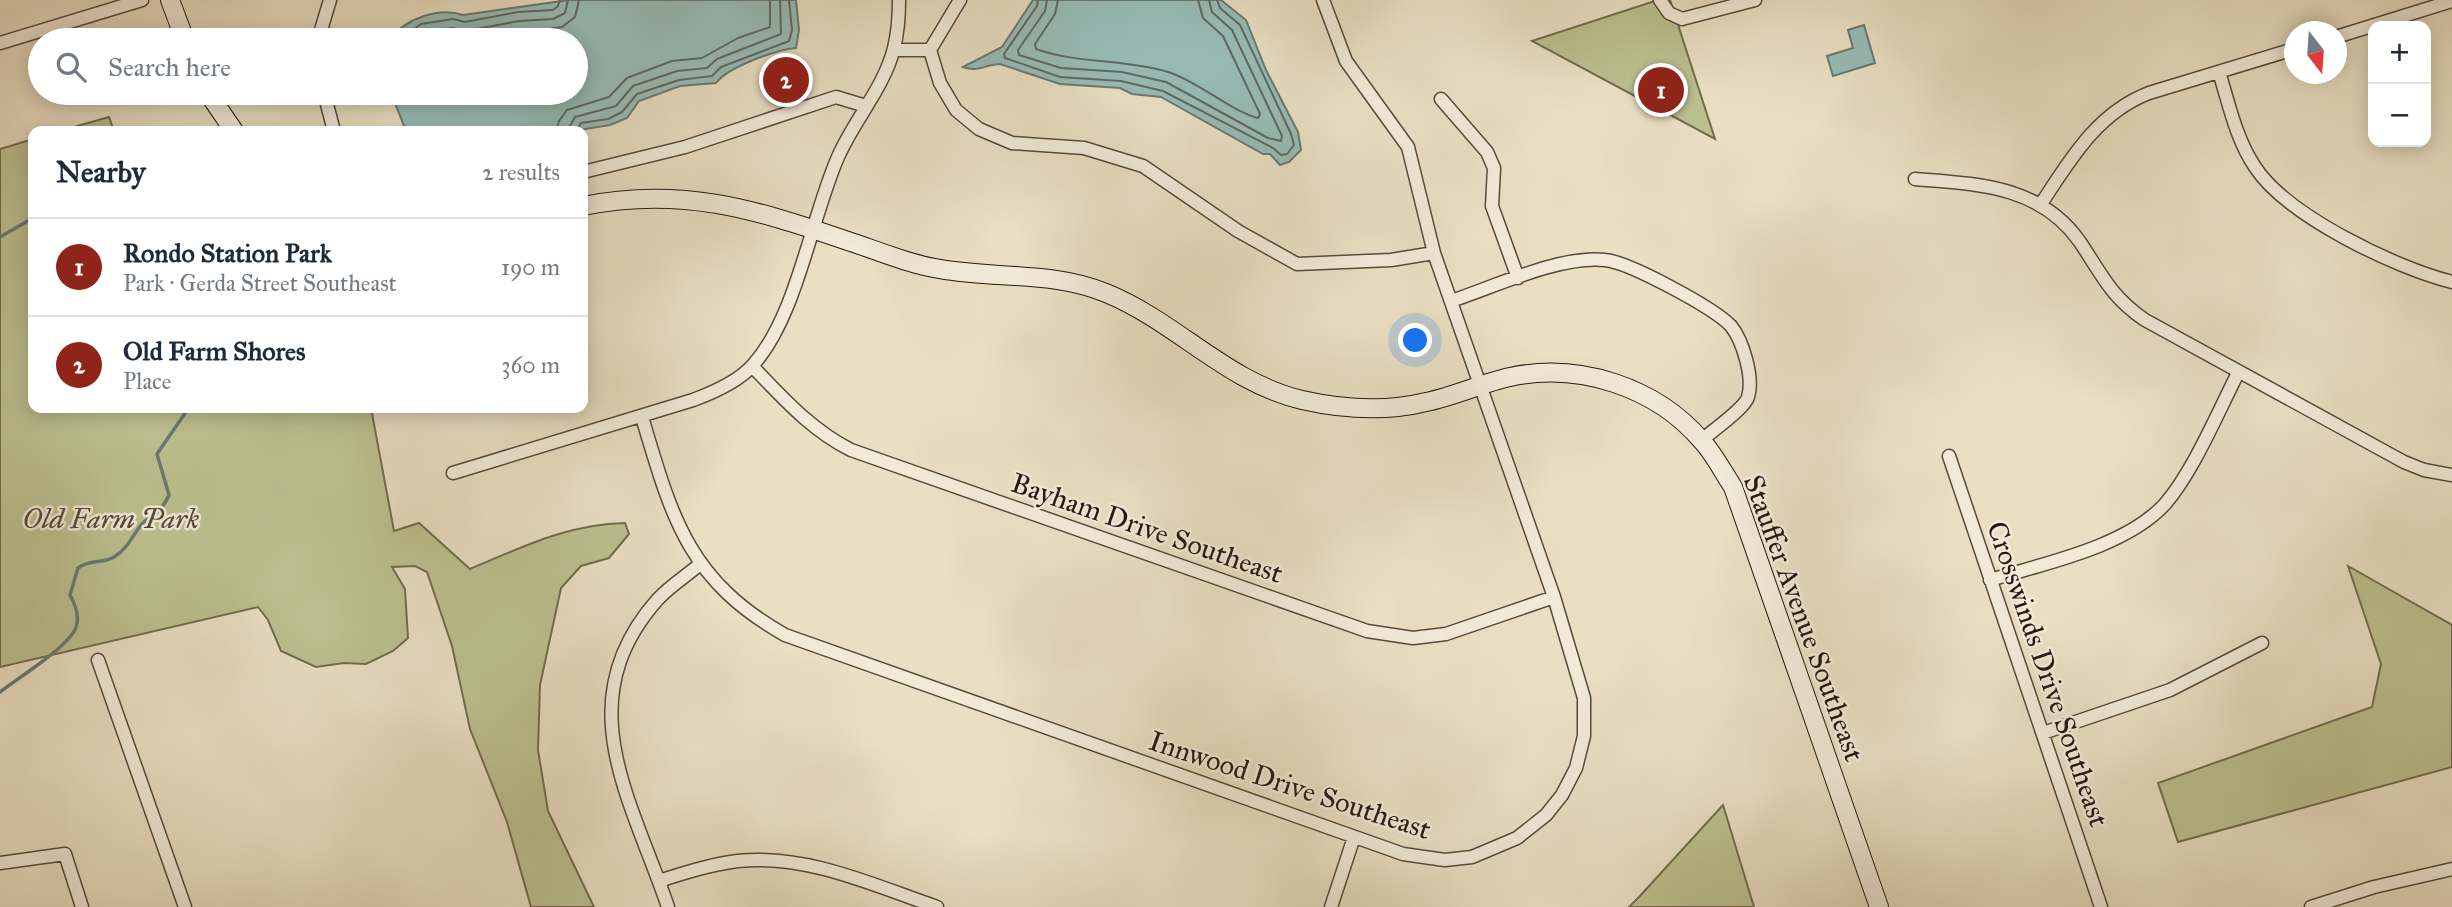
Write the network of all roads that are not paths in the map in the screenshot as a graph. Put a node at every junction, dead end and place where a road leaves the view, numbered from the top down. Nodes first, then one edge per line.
1 (142, 0) edge
2 (170, 0) edge
3 (330, 0) edge
4 (899, 0) edge
5 (960, 0) edge
6 (1323, 0) edge
7 (1660, 0) edge
8 (1755, 0) edge
9 (2452, 1) edge
10 (50, 28) edge
11 (180, 28) edge
12 (322, 28) edge
13 (2347, 34) edge
14 (28, 35) edge
15 (0, 43) edge
16 (894, 50) junction
17 (930, 50) junction
18 (2284, 52) edge
19 (2219, 72) junction
20 (1441, 99) dead end
21 (216, 105) edge
22 (327, 105) edge
23 (866, 106) junction
24 (231, 126) edge
25 (333, 126) edge
26 (588, 171) edge
27 (1915, 179) dead end
28 (2041, 204) junction
29 (588, 205) edge
30 (812, 228) junction
31 (1434, 253) junction
32 (1518, 278) junction
33 (2452, 282) edge
34 (1451, 301) junction
35 (752, 366) junction
36 (2238, 373) junction
37 (1481, 386) junction
38 (642, 417) junction
39 (1702, 440) junction
40 (1949, 456) dead end
41 (453, 473) dead end
42 (2452, 475) edge
43 (699, 565) junction
44 (1990, 580) junction
45 (1554, 597) junction
46 (2262, 643) dead end
47 (98, 660) dead end
48 (2043, 733) junction
49 (1354, 836) junction
50 (0, 863) edge
51 (2452, 869) edge
52 (659, 881) junction
53 (82, 907) edge
54 (185, 907) edge
55 (668, 907) edge
56 (937, 907) edge
57 (1331, 907) edge
58 (1878, 907) edge
59 (2101, 907) edge
60 (2311, 907) edge

1 - 10 street
2 - 11 street
3 - 12 street
4 - 16 street
5 - 17 street
6 - 31 street, Innwood Drive Southeast
7 - 8 street
9 - 13 street
14 - 15 street
16 - 17 street
16 - 23 street
17 - 31 street
18 - 19 street
19 - 28 street
19 - 33 street
20 - 32 street
21 - 24 street
22 - 25 street
23 - 26 street
23 - 30 street
27 - 28 street
28 - 36 street
29 - 30 street, Stauffer Avenue Southeast
30 - 35 street
30 - 37 street, Stauffer Avenue Southeast
31 - 34 street, Innwood Drive Southeast
32 - 34 street
32 - 39 street
34 - 37 street, Innwood Drive Southeast
35 - 38 street
35 - 45 street, Bayham Drive Southeast
36 - 42 street
36 - 44 street
37 - 39 street, Stauffer Avenue Southeast
37 - 45 street, Innwood Drive Southeast
38 - 41 street
38 - 43 street, Innwood Drive Southeast
39 - 58 street, Stauffer Avenue Southeast
40 - 44 street, Crosswinds Drive Southeast
43 - 49 street, Innwood Drive Southeast
43 - 52 street
44 - 48 street, Crosswinds Drive Southeast
45 - 49 street, Innwood Drive Southeast
46 - 48 street
47 - 54 street
48 - 59 street, Crosswinds Drive Southeast
49 - 57 street
50 - 53 street
51 - 60 street
52 - 55 street
52 - 56 street

